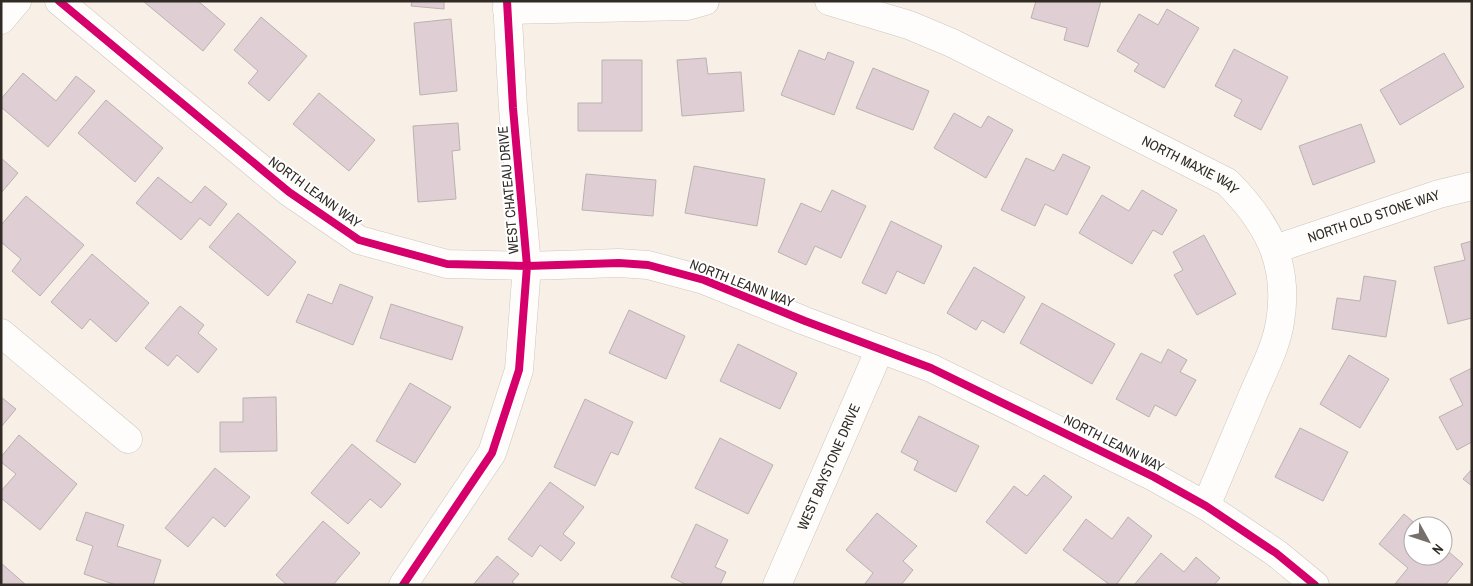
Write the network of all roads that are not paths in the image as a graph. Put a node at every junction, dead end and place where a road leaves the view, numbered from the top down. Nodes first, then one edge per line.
1 (17, 1) edge
2 (59, 1) edge
3 (705, 1) edge
4 (829, 1) edge
5 (507, 6) edge
6 (1, 20) edge
7 (1472, 186) edge
8 (1275, 249) junction
9 (527, 266) junction
10 (1, 333) edge
11 (880, 349) junction
12 (128, 439) dead end
13 (1206, 506) junction
14 (777, 584) edge
15 (403, 585) edge
16 (1315, 585) edge

1 - 6 street
2 - 9 street, NORTH LEANN WAY
3 - 5 street
4 - 8 street, NORTH MAXIE WAY
5 - 9 street, WEST CHATEAU DRIVE
7 - 8 street, NORTH OLD STONE WAY
8 - 13 street, NORTH MAXIE WAY
9 - 11 street, NORTH LEANN WAY
9 - 15 street, WEST CHATEAU DRIVE
10 - 12 street
11 - 13 street, NORTH LEANN WAY
11 - 14 street, WEST BAYSTONE DRIVE
13 - 16 street, NORTH LEANN WAY

